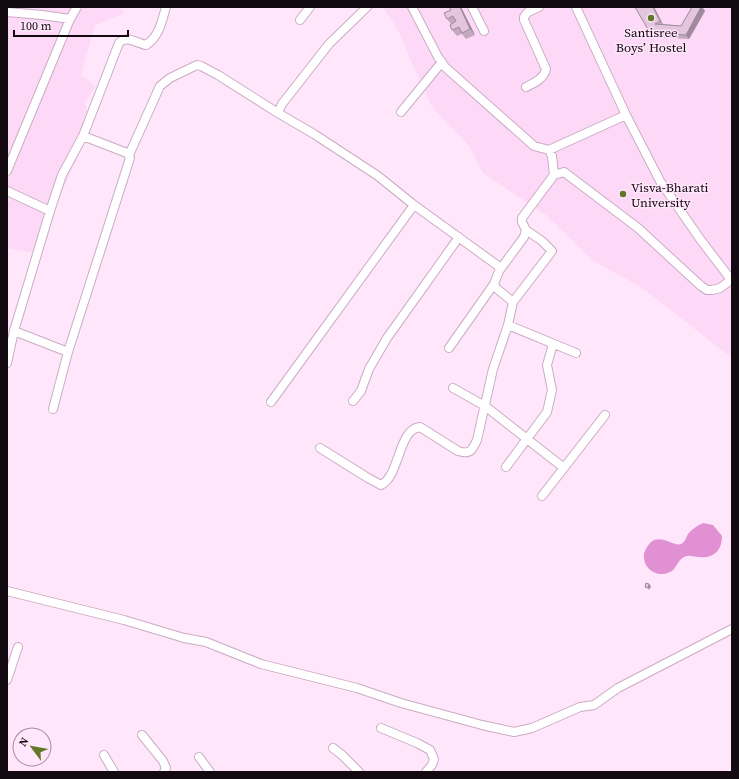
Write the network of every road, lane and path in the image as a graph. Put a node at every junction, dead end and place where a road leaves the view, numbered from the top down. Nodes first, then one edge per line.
1 (77, 7) edge
2 (166, 7) edge
3 (310, 7) edge
4 (412, 7) edge
5 (472, 7) edge
6 (539, 7) edge
7 (576, 7) edge
8 (364, 8) edge
9 (7, 12) edge
10 (70, 19) junction
11 (300, 20) dead end
12 (484, 32) dead end
13 (442, 62) junction
14 (526, 87) dead end
15 (401, 112) dead end
16 (278, 113) junction
17 (626, 115) junction
18 (83, 136) junction
19 (549, 150) junction
20 (130, 155) junction
21 (7, 171) edge
22 (554, 175) junction
23 (7, 191) edge
24 (414, 205) junction
25 (50, 211) junction
26 (526, 230) junction
27 (459, 237) junction
28 (502, 268) junction
29 (732, 281) edge
30 (494, 284) junction
31 (513, 302) junction
32 (508, 325) junction
33 (14, 331) junction
34 (553, 344) junction
35 (448, 348) dead end
36 (68, 352) junction
37 (576, 353) dead end
38 (7, 363) edge
39 (453, 388) dead end
40 (353, 401) dead end
41 (272, 402) dead end
42 (484, 406) junction
43 (53, 409) dead end
44 (605, 415) dead end
45 (527, 440) junction
46 (320, 448) dead end
47 (506, 466) dead end
48 (564, 468) junction
49 (542, 496) dead end
50 (7, 591) edge
51 (732, 629) edge
52 (18, 647) dead end
53 (7, 680) edge
54 (381, 728) dead end
55 (142, 735) dead end
56 (333, 748) dead end
57 (104, 755) dead end
58 (199, 757) dead end
59 (114, 772) edge
60 (164, 772) edge
61 (210, 772) edge
62 (359, 772) edge
63 (426, 772) edge

1 - 10 street
2 - 18 street
3 - 11 street
4 - 13 street
5 - 12 street
6 - 14 street
7 - 17 street
8 - 16 street
9 - 10 street
10 - 21 street
13 - 15 street
13 - 19 street
16 - 20 street
16 - 24 street
17 - 19 street
17 - 29 street
18 - 20 street
18 - 25 street
19 - 22 street
20 - 36 street
22 - 26 street
22 - 29 street
23 - 25 street
24 - 27 street
24 - 41 street
25 - 33 street
26 - 28 street
26 - 31 street
27 - 28 street
27 - 40 street
28 - 30 street
30 - 31 street
30 - 35 street
31 - 32 street
32 - 34 street
32 - 42 street
33 - 36 street
33 - 38 street
34 - 37 street
34 - 45 street
36 - 43 street
39 - 42 street
42 - 45 street
42 - 46 street
44 - 48 street
45 - 47 street
45 - 48 street
48 - 49 street
50 - 51 street
52 - 53 street
54 - 63 street
55 - 60 street
56 - 62 street
57 - 59 street
58 - 61 street

